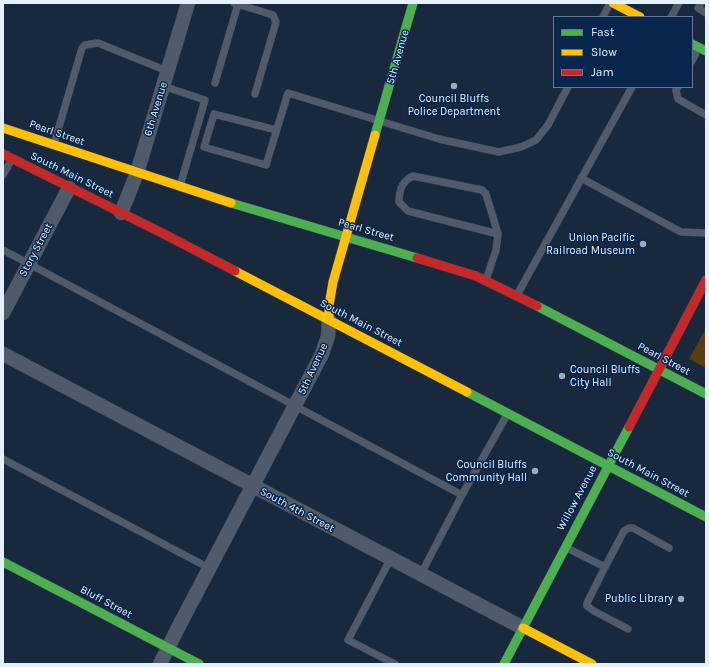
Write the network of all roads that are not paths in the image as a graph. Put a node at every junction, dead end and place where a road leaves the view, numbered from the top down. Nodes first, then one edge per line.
1 (188, 3) edge
2 (413, 3) edge
3 (611, 3) edge
4 (679, 3) edge
5 (701, 3) edge
6 (236, 4) edge
7 (706, 13) edge
8 (604, 16) edge
9 (638, 16) edge
10 (672, 16) edge
11 (699, 47) edge
12 (693, 59) edge
13 (167, 71) junction
14 (215, 84) dead end
15 (163, 86) junction
16 (567, 88) edge
17 (631, 88) edge
18 (677, 88) edge
19 (255, 94) dead end
20 (706, 115) edge
21 (379, 121) junction
22 (3, 128) edge
23 (276, 130) junction
24 (54, 144) junction
25 (3, 154) edge
26 (12, 159) junction
27 (137, 173) junction
28 (3, 175) edge
29 (581, 178) junction
30 (180, 186) junction
31 (69, 188) junction
32 (121, 213) junction
33 (706, 232) edge
34 (498, 234) junction
35 (346, 237) junction
36 (3, 250) edge
37 (28, 264) junction
38 (486, 280) junction
39 (706, 280) edge
40 (517, 295) junction
41 (3, 313) edge
42 (329, 320) junction
43 (3, 354) edge
44 (658, 369) junction
45 (706, 394) edge
46 (295, 406) junction
47 (508, 413) junction
48 (3, 459) edge
49 (608, 465) junction
50 (253, 486) junction
51 (462, 495) junction
52 (706, 517) edge
53 (565, 547) junction
54 (669, 548) dead end
55 (391, 558) junction
56 (3, 562) edge
57 (605, 567) junction
58 (209, 568) junction
59 (421, 574) junction
60 (523, 628) junction
61 (628, 629) dead end
62 (168, 648) junction
63 (160, 664) edge
64 (199, 664) edge
65 (395, 664) edge
66 (504, 664) edge
67 (592, 664) edge

1 - 13 street, 6th Avenue
2 - 21 main road, 5th Avenue
3 - 8 lane
3 - 9 main road
4 - 10 lane
5 - 7 lane
6 - 14 lane
6 - 19 lane
11 - 12 lane
13 - 15 street, 6th Avenue
13 - 24 lane
15 - 27 street, 6th Avenue
15 - 30 lane
16 - 21 lane
17 - 29 lane
18 - 20 lane
21 - 23 lane
21 - 35 main road, 5th Avenue
22 - 24 main road, Pearl Street
23 - 23 lane
24 - 27 main road, Pearl Street
25 - 26 main road, South Main Street
26 - 28 lane
26 - 31 main road, South Main Street
27 - 30 main road, Pearl Street
27 - 32 street, 6th Avenue
29 - 33 lane
29 - 40 lane
30 - 35 main road, Pearl Street
31 - 32 main road, South Main Street
31 - 37 street, Story Street
32 - 42 main road, South Main Street
34 - 34 lane
34 - 38 lane
35 - 38 main road, Pearl Street
35 - 42 main road, 5th Avenue
36 - 37 lane
37 - 41 street, Story Street
37 - 46 lane
38 - 40 main road, Pearl Street
39 - 44 main road, Willow Avenue
40 - 44 main road, Pearl Street
42 - 46 street, 5th Avenue
42 - 47 main road, South Main Street
43 - 50 street, South 4th Street
44 - 45 main road, Pearl Street
44 - 49 main road, Willow Avenue
46 - 50 street, 5th Avenue
46 - 51 lane
47 - 49 main road, South Main Street
47 - 51 lane
48 - 58 lane
49 - 52 main road, South Main Street
49 - 53 main road, Willow Avenue
50 - 55 street, South 4th Street
50 - 58 street, 5th Avenue
51 - 59 lane
53 - 57 lane
53 - 60 main road, Willow Avenue
54 - 57 lane
55 - 59 street, South 4th Street
55 - 65 lane
56 - 62 main road, Bluff Street
57 - 61 lane
58 - 62 street, 5th Avenue
59 - 60 street, South 4th Street
60 - 66 main road, Willow Avenue
60 - 67 main road, South 4th Street
62 - 63 street, 5th Avenue
62 - 64 main road, Bluff Street

